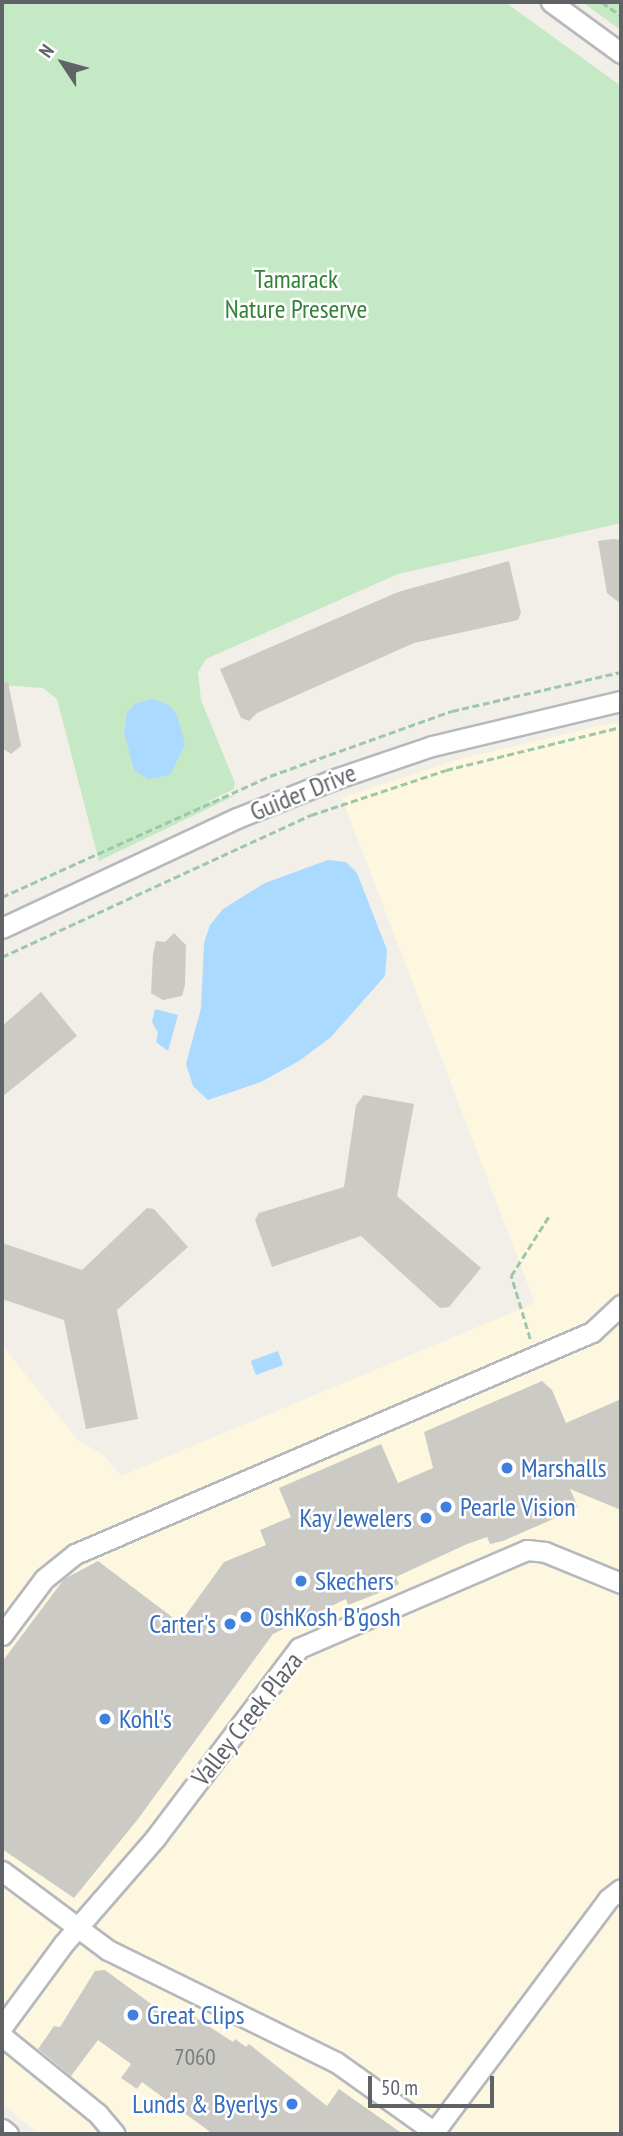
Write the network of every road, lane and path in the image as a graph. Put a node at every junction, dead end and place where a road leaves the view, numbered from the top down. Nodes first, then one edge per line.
1 (551, 2) edge
2 (602, 2) edge
3 (621, 16) edge
4 (621, 53) edge
5 (621, 701) edge
6 (621, 727) edge
7 (2, 928) edge
8 (2, 957) edge
9 (549, 1216) dead end
10 (621, 1305) edge
11 (537, 1356) junction
12 (621, 1583) edge
13 (2, 1635) edge
14 (2, 1871) edge
15 (621, 1889) edge
16 (77, 1927) junction
17 (2, 2027) edge
18 (2, 2036) edge
19 (2, 2129) edge
20 (436, 2133) edge
21 (8, 2134) edge
22 (115, 2134) edge

1 - 4 street
2 - 3 path
5 - 7 street, Guider Drive
6 - 8 path
9 - 11 path
10 - 11 street
11 - 13 street
12 - 16 street, Valley Creek Plaza
14 - 16 street
15 - 20 street
16 - 17 street, Valley Creek Plaza
16 - 20 street
18 - 22 street
19 - 21 street

